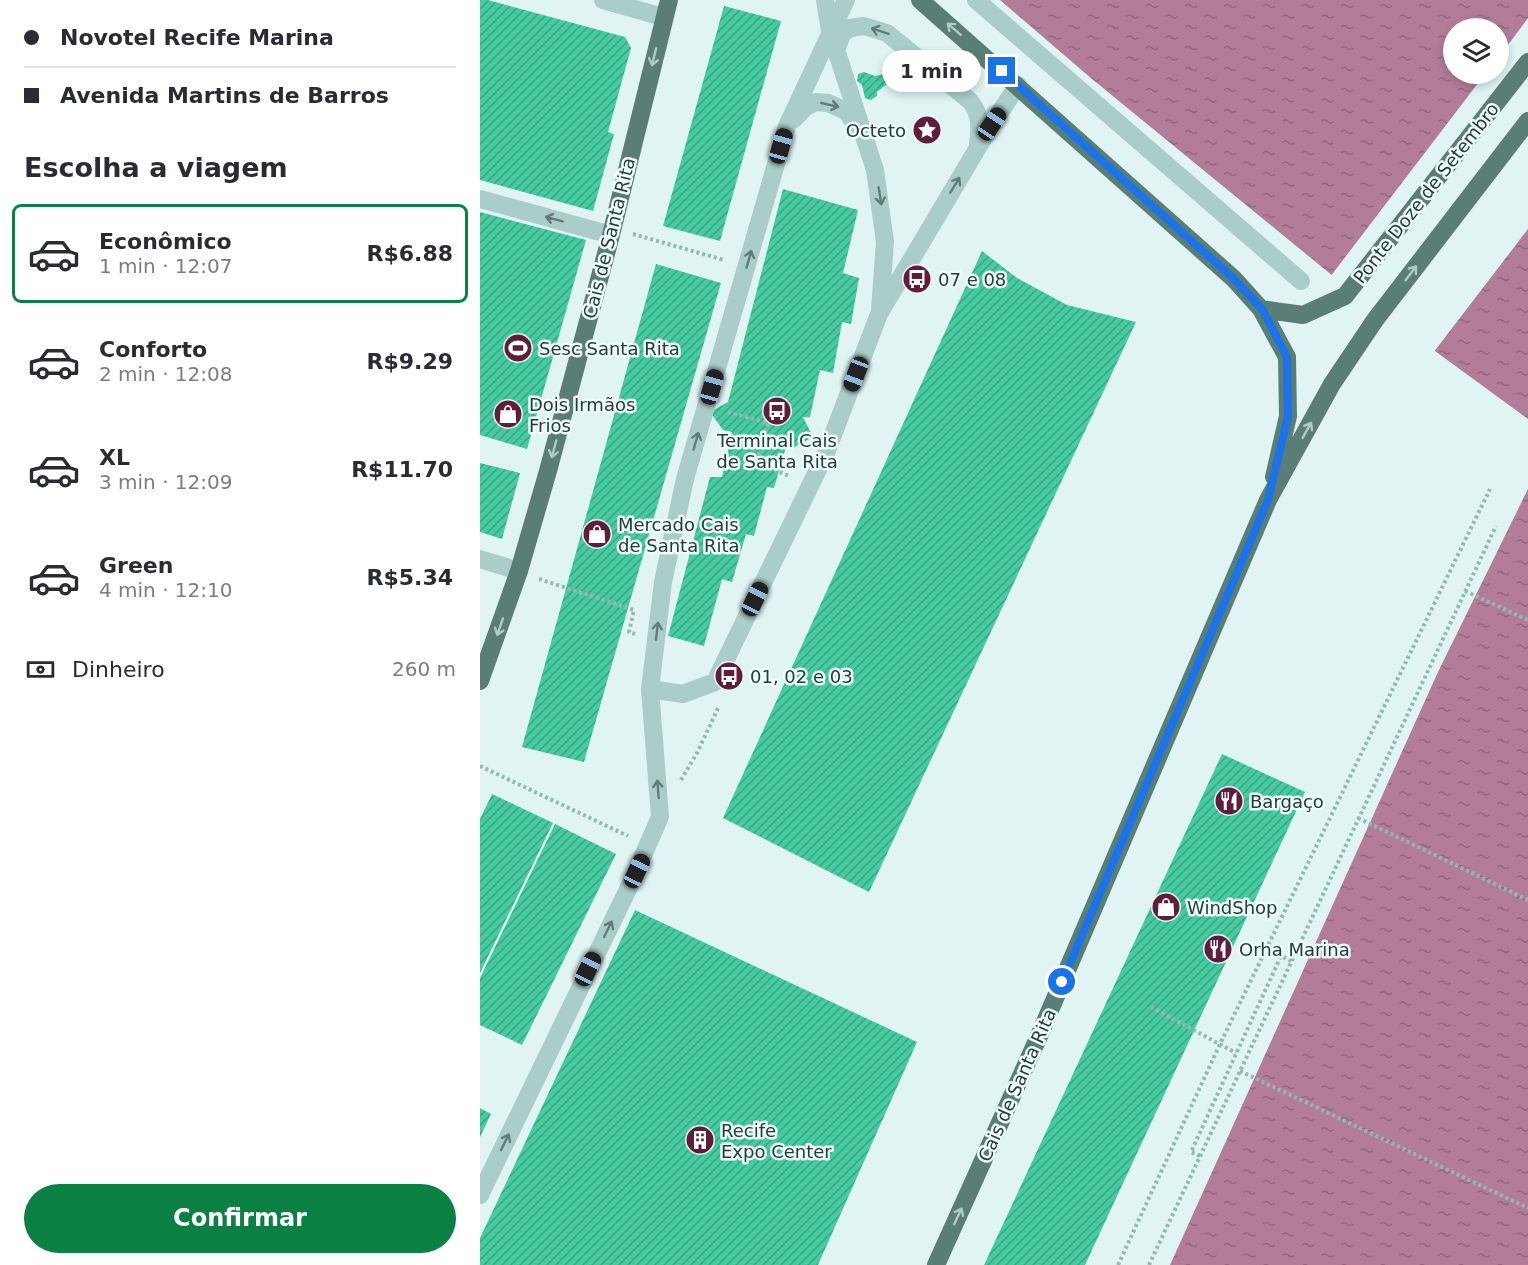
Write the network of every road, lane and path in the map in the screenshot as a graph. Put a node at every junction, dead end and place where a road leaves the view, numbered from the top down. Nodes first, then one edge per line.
1 (603, 0) edge
2 (825, 0) edge
3 (920, 0) edge
4 (976, 0) edge
5 (840, 4) edge
6 (666, 8) edge
7 (833, 40) junction
8 (1528, 62) edge
9 (1018, 85) junction
10 (1528, 121) edge
11 (787, 126) junction
12 (866, 140) junction
13 (978, 147) junction
14 (480, 199) edge
15 (611, 232) junction
16 (746, 267) junction
17 (1301, 281) dead end
18 (1262, 309) junction
19 (879, 314) junction
20 (1375, 320) joint
21 (706, 406) junction
22 (810, 486) junction
23 (1490, 489) dead end
24 (1268, 500) junction
25 (1496, 526) dead end
26 (480, 559) edge
27 (519, 571) junction
28 (1465, 591) junction
29 (1528, 620) edge
30 (656, 639) junction
31 (480, 681) edge
32 (650, 689) junction
33 (480, 766) edge
34 (1358, 819) junction
35 (648, 845) junction
36 (1528, 900) edge
37 (1292, 961) junction
38 (1151, 1007) dead end
39 (1220, 1044) junction
40 (1236, 1053) junction
41 (1240, 1071) junction
42 (1200, 1156) junction
43 (480, 1195) edge
44 (1528, 1208) edge
45 (936, 1265) edge
46 (1118, 1265) edge
47 (1149, 1265) edge

1 - 6 street
2 - 7 street
9 -> 3 main road
4 - 17 street
5 - 7 street
6 -> 15 main road, Cais de Santa Rita
7 - 11 street
7 - 12 street
13 -> 7 street
8 - 18 main road, Ponte Doze de Setembro
9 - 13 street
9 - 18 main road
20 -> 10 main road, Ponte Doze de Setembro
11 -> 12 street
16 -> 11 street
12 -> 19 street
19 -> 13 street
15 -> 14 street
15 - 16 path
15 -> 27 main road, Cais de Santa Rita
16 - 21 street
18 - 24 main road
19 - 22 street
24 -> 20 main road, Cais de Santa Rita
21 - 22 path
30 -> 21 street
22 - 32 street
23 - 39 path
45 -> 24 main road, Cais de Santa Rita
25 - 28 path
26 - 27 street
27 - 30 path
27 -> 31 main road, Cais de Santa Rita
28 - 29 path
28 - 34 path
30 - 32 street
35 -> 32 street
33 - 35 path
34 - 36 path
34 - 37 path
43 -> 35 street
37 - 40 path
37 - 41 path
38 - 39 path
39 - 40 path
39 - 46 path
40 - 42 path
41 - 42 path
41 - 44 path
42 - 47 path

